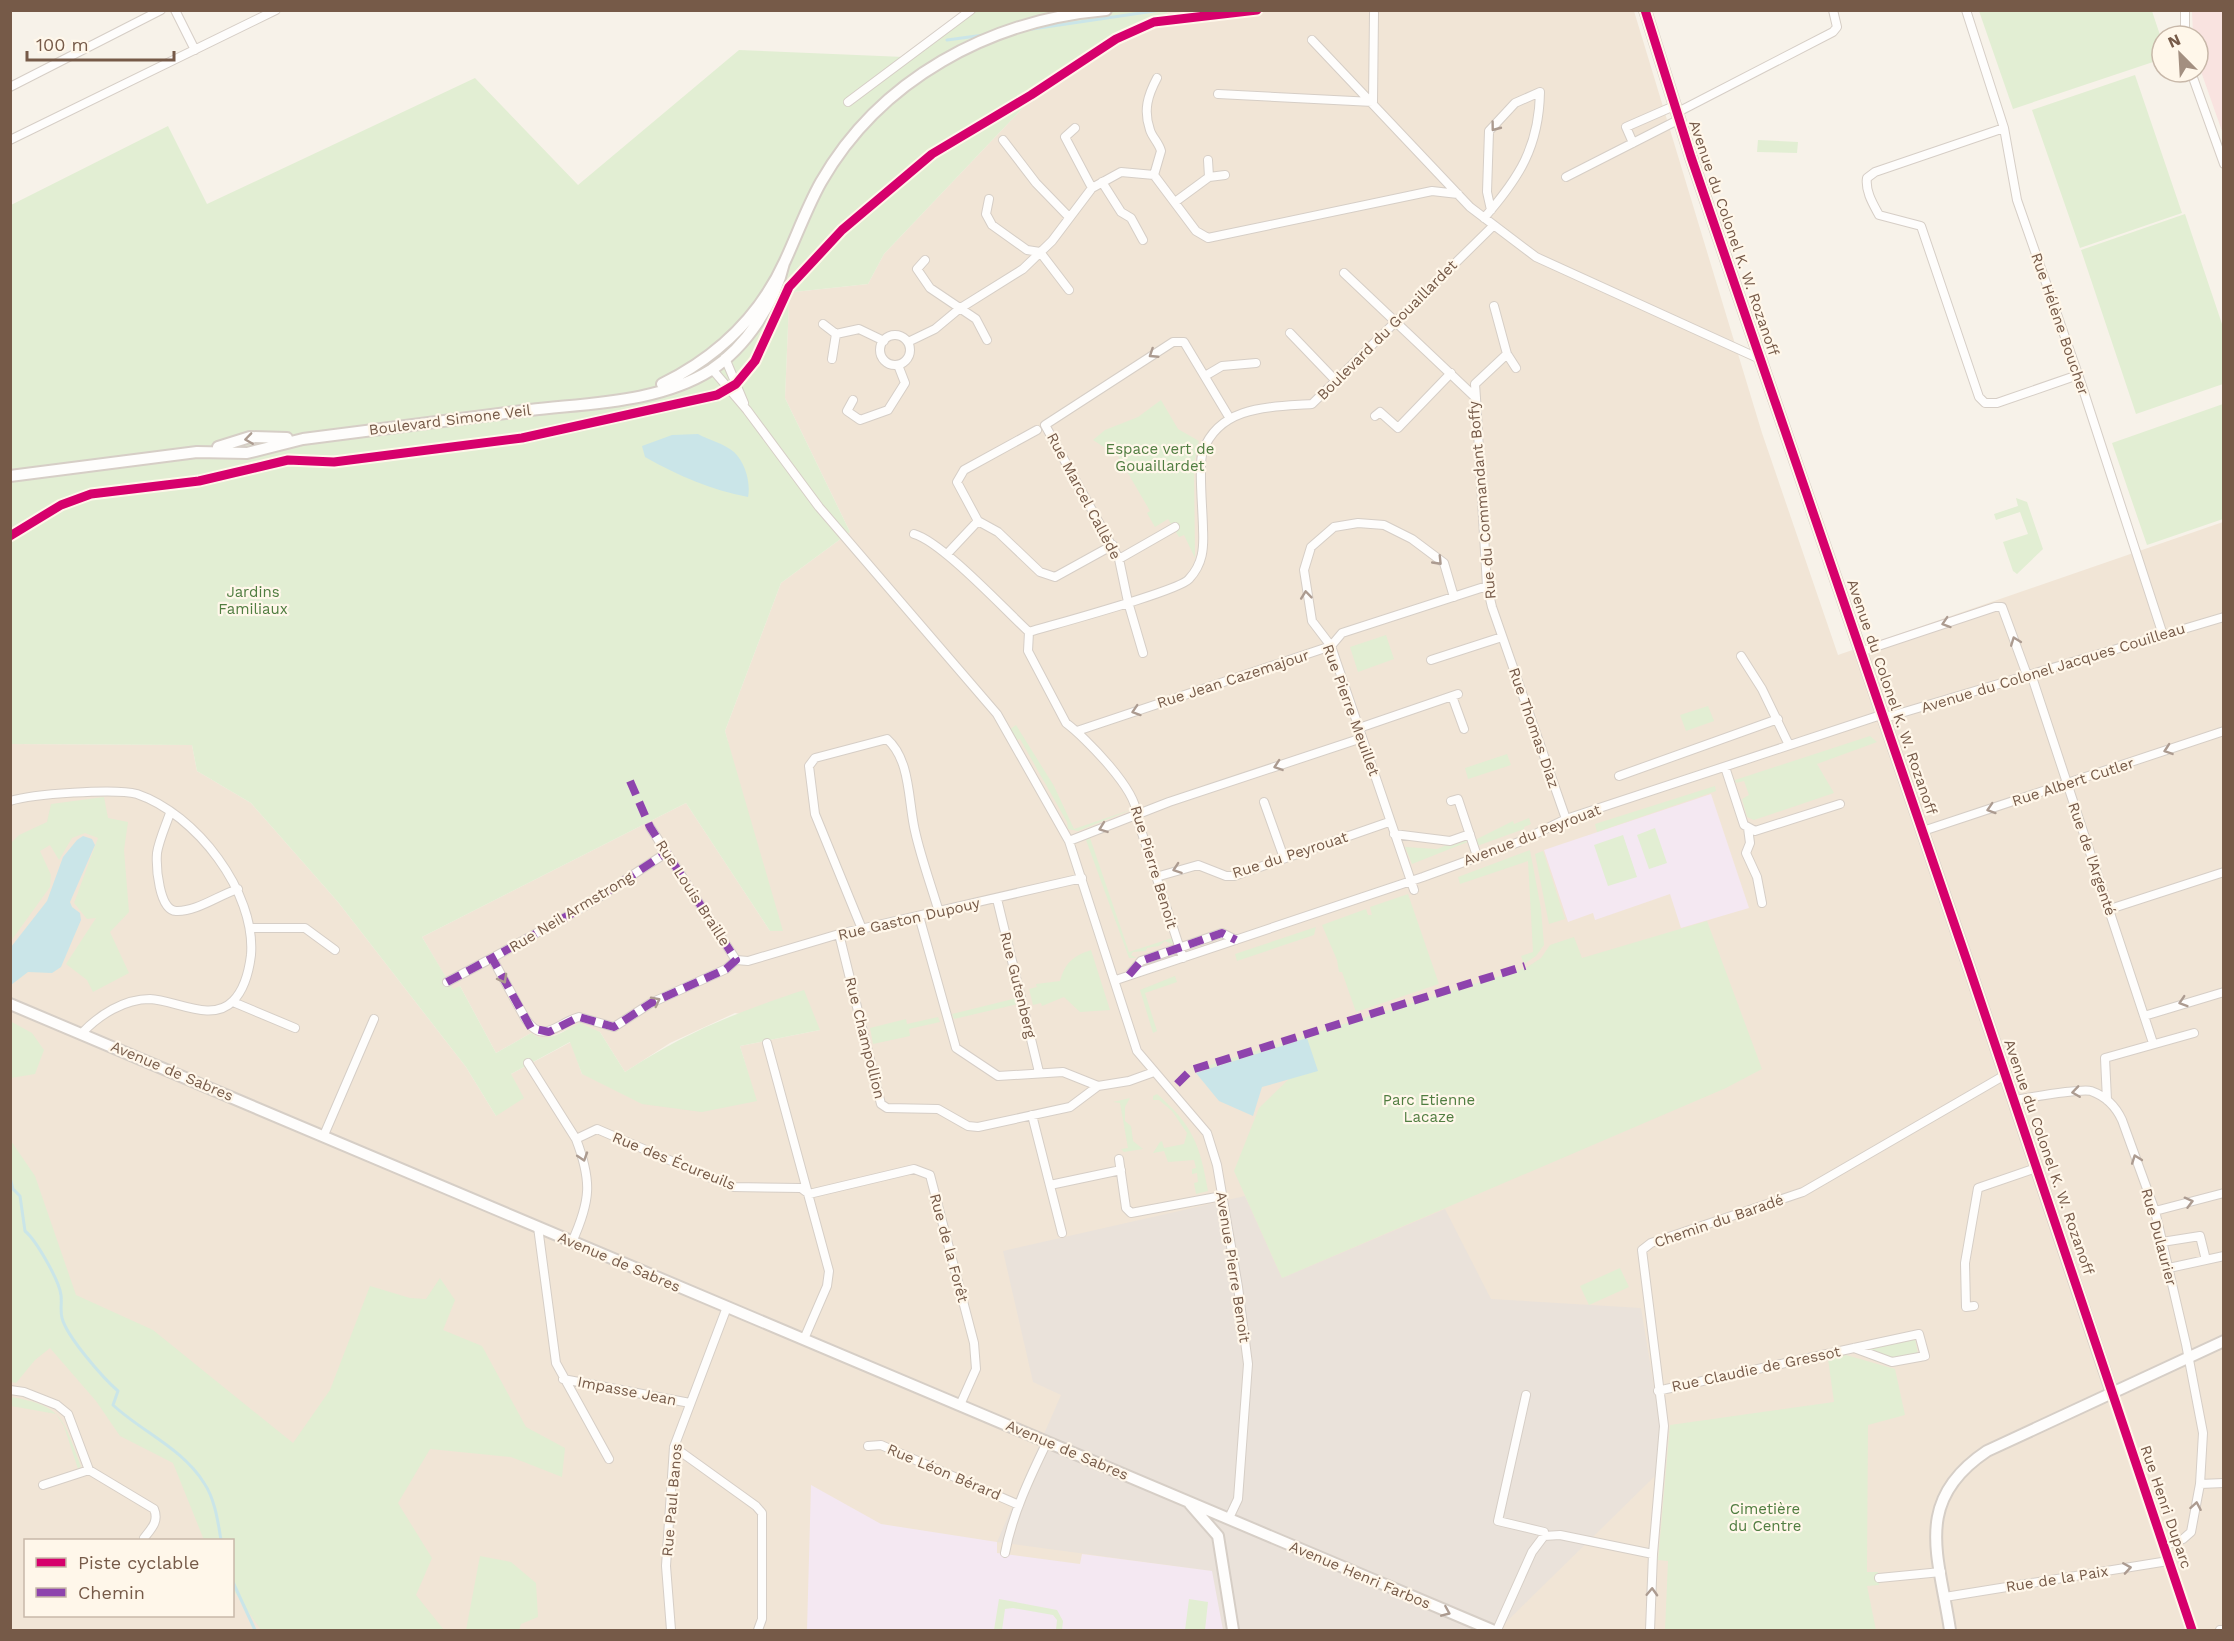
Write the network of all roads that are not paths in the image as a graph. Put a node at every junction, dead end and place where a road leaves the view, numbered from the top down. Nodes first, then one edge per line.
1 (161, 10) edge
2 (175, 10) edge
3 (276, 10) edge
4 (971, 10) edge
5 (1106, 10) edge
6 (1645, 10) edge
7 (1833, 10) edge
8 (1966, 10) edge
9 (1374, 13) dead end
10 (145, 14) edge
11 (1312, 39) dead end
12 (195, 50) junction
13 (1157, 78) dead end
14 (2195, 84) edge
15 (10, 87) edge
16 (1218, 94) dead end
17 (848, 102) dead end
18 (1373, 102) junction
19 (1676, 113) junction
20 (1075, 128) dead end
21 (2004, 128) junction
22 (10, 140) edge
23 (1003, 140) dead end
24 (1633, 143) junction
25 (1208, 160) dead end
26 (2223, 164) edge
27 (1154, 175) junction
28 (1225, 175) dead end
29 (1209, 177) junction
30 (1566, 177) dead end
31 (1102, 182) junction
32 (1092, 188) junction
33 (1458, 194) junction
34 (989, 199) dead end
35 (1175, 202) junction
36 (1491, 210) junction
37 (1068, 216) junction
38 (1484, 218) junction
39 (1493, 226) junction
40 (1143, 240) dead end
41 (1040, 252) junction
42 (925, 260) dead end
43 (784, 263) junction
44 (1344, 273) dead end
45 (1069, 290) dead end
46 (1494, 306) dead end
47 (959, 309) junction
48 (1395, 321) junction
49 (823, 324) dead end
50 (1290, 333) dead end
51 (836, 334) junction
52 (987, 340) dead end
53 (884, 341) junction
54 (908, 342) junction
55 (1507, 354) junction
56 (721, 355) junction
57 (831, 359) dead end
58 (1760, 359) junction
59 (1256, 363) dead end
60 (898, 365) junction
61 (1516, 368) dead end
62 (712, 369) junction
63 (1451, 373) junction
64 (2078, 375) junction
65 (1205, 376) junction
66 (1337, 382) junction
67 (1476, 398) junction
68 (853, 400) dead end
69 (597, 402) junction
70 (747, 410) junction
71 (1375, 416) dead end
72 (1229, 417) junction
73 (1037, 430) dead end
74 (10, 476) edge
75 (978, 521) junction
76 (1175, 527) dead end
77 (914, 534) dead end
78 (1113, 545) junction
79 (946, 554) junction
80 (1119, 559) junction
81 (1487, 586) junction
82 (1454, 597) junction
83 (1128, 602) junction
84 (2223, 617) edge
85 (1029, 632) junction
86 (2163, 635) junction
87 (1502, 637) junction
88 (1331, 646) junction
89 (1860, 652) junction
90 (1143, 653) dead end
91 (1741, 656) dead end
92 (1431, 660) dead end
93 (2029, 675) junction
94 (1881, 715) junction
95 (1778, 719) junction
96 (1359, 728) junction
97 (1464, 729) dead end
98 (1077, 731) junction
99 (2223, 731) edge
100 (1362, 738) junction
101 (1789, 745) junction
102 (1725, 767) junction
103 (1619, 776) dead end
104 (2066, 784) junction
105 (12, 801) edge
106 (1451, 801) dead end
107 (1264, 802) dead end
108 (1840, 804) dead end
109 (170, 813) junction
110 (1136, 815) junction
111 (1566, 819) junction
112 (1389, 822) junction
113 (650, 826) dead end
114 (1748, 828) junction
115 (1923, 831) junction
116 (1394, 834) junction
117 (1470, 834) junction
118 (1069, 841) junction
119 (666, 853) junction
120 (1288, 856) junction
121 (1478, 856) junction
122 (2223, 872) edge
123 (1156, 876) junction
124 (1082, 878) junction
125 (1410, 881) junction
126 (238, 889) junction
127 (1414, 890) dead end
128 (997, 899) junction
129 (1762, 903) dead end
130 (2110, 909) junction
131 (939, 912) junction
132 (918, 916) junction
133 (251, 928) junction
134 (862, 929) junction
135 (839, 934) junction
136 (1236, 940) junction
137 (1180, 948) junction
138 (335, 950) dead end
139 (492, 958) junction
140 (1183, 958) junction
141 (736, 960) junction
142 (1129, 975) junction
143 (1116, 980) junction
144 (447, 982) dead end
145 (2223, 992) edge
146 (233, 1002) junction
147 (10, 1004) edge
148 (2144, 1016) junction
149 (374, 1019) dead end
150 (295, 1028) dead end
151 (82, 1033) junction
152 (2194, 1033) dead end
153 (767, 1042) dead end
154 (2153, 1043) junction
155 (528, 1063) dead end
156 (1039, 1071) junction
157 (1154, 1072) junction
158 (2005, 1075) junction
159 (1098, 1086) junction
160 (2014, 1100) junction
161 (2107, 1100) junction
162 (1032, 1115) junction
163 (324, 1135) junction
164 (576, 1138) junction
165 (1119, 1159) dead end
166 (2037, 1168) junction
167 (1120, 1170) junction
168 (1050, 1185) junction
169 (2223, 1193) edge
170 (809, 1194) junction
171 (1222, 1196) junction
172 (2155, 1211) junction
173 (538, 1227) junction
174 (1062, 1233) dead end
175 (572, 1242) junction
176 (2162, 1242) junction
177 (2223, 1256) edge
178 (2206, 1260) junction
179 (2169, 1268) junction
180 (1974, 1306) dead end
181 (727, 1307) junction
182 (804, 1340) junction
183 (2223, 1341) edge
184 (1854, 1348) junction
185 (2189, 1357) junction
186 (563, 1379) junction
187 (10, 1390) edge
188 (1658, 1391) junction
189 (2112, 1393) junction
190 (1526, 1395) dead end
191 (690, 1403) junction
192 (960, 1405) junction
193 (1047, 1442) junction
194 (868, 1446) dead end
195 (674, 1447) junction
196 (609, 1459) dead end
197 (89, 1470) junction
198 (2223, 1483) edge
199 (2200, 1484) junction
200 (43, 1485) dead end
201 (1188, 1501) junction
202 (1019, 1505) junction
203 (1228, 1518) junction
204 (1218, 1536) junction
205 (1544, 1536) junction
206 (144, 1538) dead end
207 (2163, 1546) junction
208 (1005, 1553) dead end
209 (1653, 1554) junction
210 (2168, 1561) junction
211 (1941, 1572) junction
212 (1879, 1578) dead end
213 (1945, 1598) junction
214 (671, 1630) edge
215 (758, 1630) edge
216 (1233, 1630) edge
217 (1492, 1630) edge
218 (1497, 1630) edge
219 (1650, 1630) edge
220 (1950, 1630) edge
221 (2192, 1630) edge

1 - 10 street
2 - 12 street
3 - 12 street
4 - 17 street
5 - 43 main road, Boulevard Simone Veil
6 - 19 main road, Avenue du Colonel K. W. Rozanoff
7 - 19 street
8 - 21 street, Rue Hélène Boucher
9 - 18 street
10 - 15 street
11 - 18 street
12 - 22 street
13 - 27 street
14 - 26 street
16 - 18 street
18 - 33 street
19 - 24 street
19 - 24 street
19 - 58 main road, Avenue du Colonel K. W. Rozanoff
20 - 32 street
21 - 64 street, Rue Hélène Boucher
21 - 64 street
23 - 37 street
24 - 30 street
25 - 29 street
27 - 31 street
27 - 35 street
28 - 29 street
29 - 35 street
31 - 32 street
31 - 40 street
32 - 37 street
33 - 35 street
33 - 38 street
34 - 41 street
36 -> 36 street
36 - 38 street
37 - 41 street
38 - 39 street
39 - 48 street, Boulevard du Gouaillardet
39 - 58 street
41 - 45 street
41 - 47 street
42 - 47 street
43 - 56 main road, Boulevard Simone Veil
43 - 56 main road, Boulevard Simone Veil
44 - 48 street, Rue du Commandant Boffy
46 - 55 street
47 - 52 street
47 - 54 street
48 - 63 street, Rue du Commandant Boffy
48 - 66 street, Boulevard du Gouaillardet
49 - 51 street
50 - 66 street
51 - 53 street
51 - 57 street
53 - 54 street
53 - 60 street
54 - 60 street
55 - 61 street
55 - 67 street
56 - 62 main road
56 - 69 main road, Boulevard Simone Veil
56 - 70 street
58 - 89 main road, Avenue du Colonel K. W. Rozanoff
59 - 65 street
60 - 68 street
62 - 69 main road, Boulevard Simone Veil
62 - 70 street
63 - 67 street, Rue du Commandant Boffy
63 - 71 street
64 - 86 street, Rue Hélène Boucher
65 - 72 street, Rue Marcel Callède
65 -> 78 street, Rue Marcel Callède
66 - 72 street, Boulevard du Gouaillardet
67 - 81 street, Rue du Commandant Boffy
69 - 74 main road, Boulevard Simone Veil
70 - 118 street, Avenue Pierre Benoit
72 - 83 street
73 - 75 street
75 - 78 street
75 - 79 street
76 - 80 street
77 - 79 street
78 - 80 street, Rue Marcel Callède
79 - 85 street
80 - 83 street, Rue Marcel Callède
81 - 82 street, Rue Jean Cazemajour
81 - 87 street, Rue du Commandant Boffy
82 - 88 street, Rue Jean Cazemajour
88 -> 82 street, Rue Pierre Meuillet
83 - 85 street
83 - 90 street, Rue Marcel Callède
84 - 86 street, Avenue du Colonel Jacques Couilleau
85 - 98 street, Rue Pierre Benoit
86 - 93 street, Avenue du Colonel Jacques Couilleau
87 - 92 street
87 - 111 street, Rue Thomas Diaz
88 - 96 street, Rue Pierre Meuillet
88 -> 98 street, Rue Jean Cazemajour
93 -> 89 street, Rue de l'Argenté
89 - 94 main road, Avenue du Colonel K. W. Rozanoff
91 - 95 street
93 - 94 street, Avenue du Colonel Jacques Couilleau
93 - 104 street, Rue de l'Argenté
94 - 101 street, Avenue du Peyrouat
94 - 115 main road, Avenue du Colonel K. W. Rozanoff
95 - 101 street
95 - 103 street
96 - 97 street
96 - 100 street, Rue Pierre Meuillet
98 - 110 street, Rue Pierre Benoit
99 -> 104 street, Rue Albert Cutler
100 -> 110 street
100 - 112 street, Rue Pierre Meuillet
101 - 102 street, Avenue du Peyrouat
102 - 111 street, Avenue du Peyrouat
102 - 114 street
104 -> 115 street, Rue Albert Cutler
104 - 130 street, Rue de l'Argenté
105 - 109 street
106 - 117 street
107 - 120 street
108 - 114 street
109 - 126 street
109 - 126 street
110 -> 118 street
110 - 123 street, Rue Pierre Benoit
111 - 121 street, Avenue du Peyrouat
112 - 116 street, Rue Pierre Meuillet
112 - 120 street, Rue du Peyrouat
113 - 119 street, Rue Louis Braille
114 - 129 street
115 - 158 main road, Avenue du Colonel K. W. Rozanoff
116 - 117 street
116 - 125 street, Rue Pierre Meuillet
117 - 121 street
118 - 124 street, Avenue Pierre Benoit
119 - 139 street, Rue Neil Armstrong
119 - 141 street, Rue Louis Braille
120 -> 123 street, Rue du Peyrouat
121 - 125 street, Avenue du Peyrouat
122 - 130 street
123 - 137 street, Rue Pierre Benoit
124 - 128 street, Rue Gaston Dupouy
124 - 143 street, Avenue Pierre Benoit
125 - 127 street, Rue Pierre Meuillet
125 - 136 street, Avenue du Peyrouat
126 - 133 street
128 - 131 street, Rue Gaston Dupouy
128 - 156 street, Rue Gutenberg
130 - 148 street, Rue de l'Argenté
131 - 132 street, Rue Gaston Dupouy
131 - 134 street
132 - 134 street, Rue Gaston Dupouy
132 - 156 street
133 - 138 street
133 - 146 street
134 - 135 street, Rue Gaston Dupouy
135 - 141 street, Rue Gaston Dupouy
135 - 162 street, Rue Champollion
136 - 137 street
136 - 140 street, Avenue du Peyrouat
137 - 140 street, Rue Pierre Benoit
137 - 142 street
139 -> 141 street, Rue Neil Armstrong
139 - 144 street
140 - 142 street, Avenue du Peyrouat
142 - 143 street
143 - 157 street, Avenue Pierre Benoit
145 -> 148 street
146 - 150 street
146 - 151 street
147 - 151 main road, Avenue de Sabres
148 - 154 street, Rue de l'Argenté
149 - 163 street
151 - 163 main road, Avenue de Sabres
152 - 154 street
153 - 170 street
154 - 161 street
155 - 164 street
156 - 159 street
157 - 159 street, Rue Champollion
157 - 171 street, Avenue Pierre Benoit
158 - 160 main road, Avenue du Colonel K. W. Rozanoff
158 - 188 street, Chemin du Baradé
159 - 162 street, Rue Champollion
161 -> 160 street
160 - 166 main road, Avenue du Colonel K. W. Rozanoff
172 -> 161 street, Rue Dulaurier
162 - 168 street
163 - 173 main road, Avenue de Sabres
164 - 170 street, Rue des Écureuils
164 -> 175 street
165 - 167 street
166 - 180 street
166 - 189 main road, Avenue du Colonel K. W. Rozanoff
167 - 168 street
167 - 171 street
168 - 174 street
172 -> 169 street
170 - 182 street
170 - 192 street, Rue de la Forêt
171 - 203 street, Avenue Pierre Benoit
172 - 176 street, Rue Dulaurier
173 - 175 main road, Avenue de Sabres
173 - 186 street
175 - 181 main road, Avenue de Sabres
176 - 178 street
176 - 179 street, Rue Dulaurier
177 - 178 street
178 - 179 street
179 - 185 street, Rue Dulaurier
181 - 182 main road, Avenue de Sabres
181 - 191 street, Rue Paul Banos
182 - 192 main road, Avenue de Sabres
183 - 185 main road
184 - 184 street, Rue Claudie de Gressot
184 - 188 street, Rue Claudie de Gressot
185 - 189 main road
185 - 199 street, Rue Dulaurier
186 - 191 street, Impasse Jean
186 - 196 street
187 - 197 street
188 - 209 street, Chemin du Baradé
189 - 207 street, Rue Henri Duparc
189 - 211 main road
190 - 205 street
191 - 195 street, Rue Paul Banos
192 - 193 main road, Avenue de Sabres
193 - 201 main road, Avenue de Sabres
193 - 202 street
194 - 202 street, Rue Léon Bérard
195 - 214 street, Rue Paul Banos
195 - 215 street
197 - 200 street
197 - 206 street
198 - 199 street
207 -> 199 street, Rue Dulaurier
201 - 203 main road, Avenue de Sabres
201 - 204 main road
202 - 208 street
203 - 204 main road
203 -> 217 main road, Avenue Henri Farbos
204 - 216 main road
205 - 209 street
205 - 218 street
207 - 210 street, Rue Henri Duparc
219 -> 209 street, Chemin du Baradé
213 -> 210 street, Rue de la Paix
210 - 221 street, Rue Henri Duparc
211 - 212 street
211 - 213 main road
213 - 220 main road

